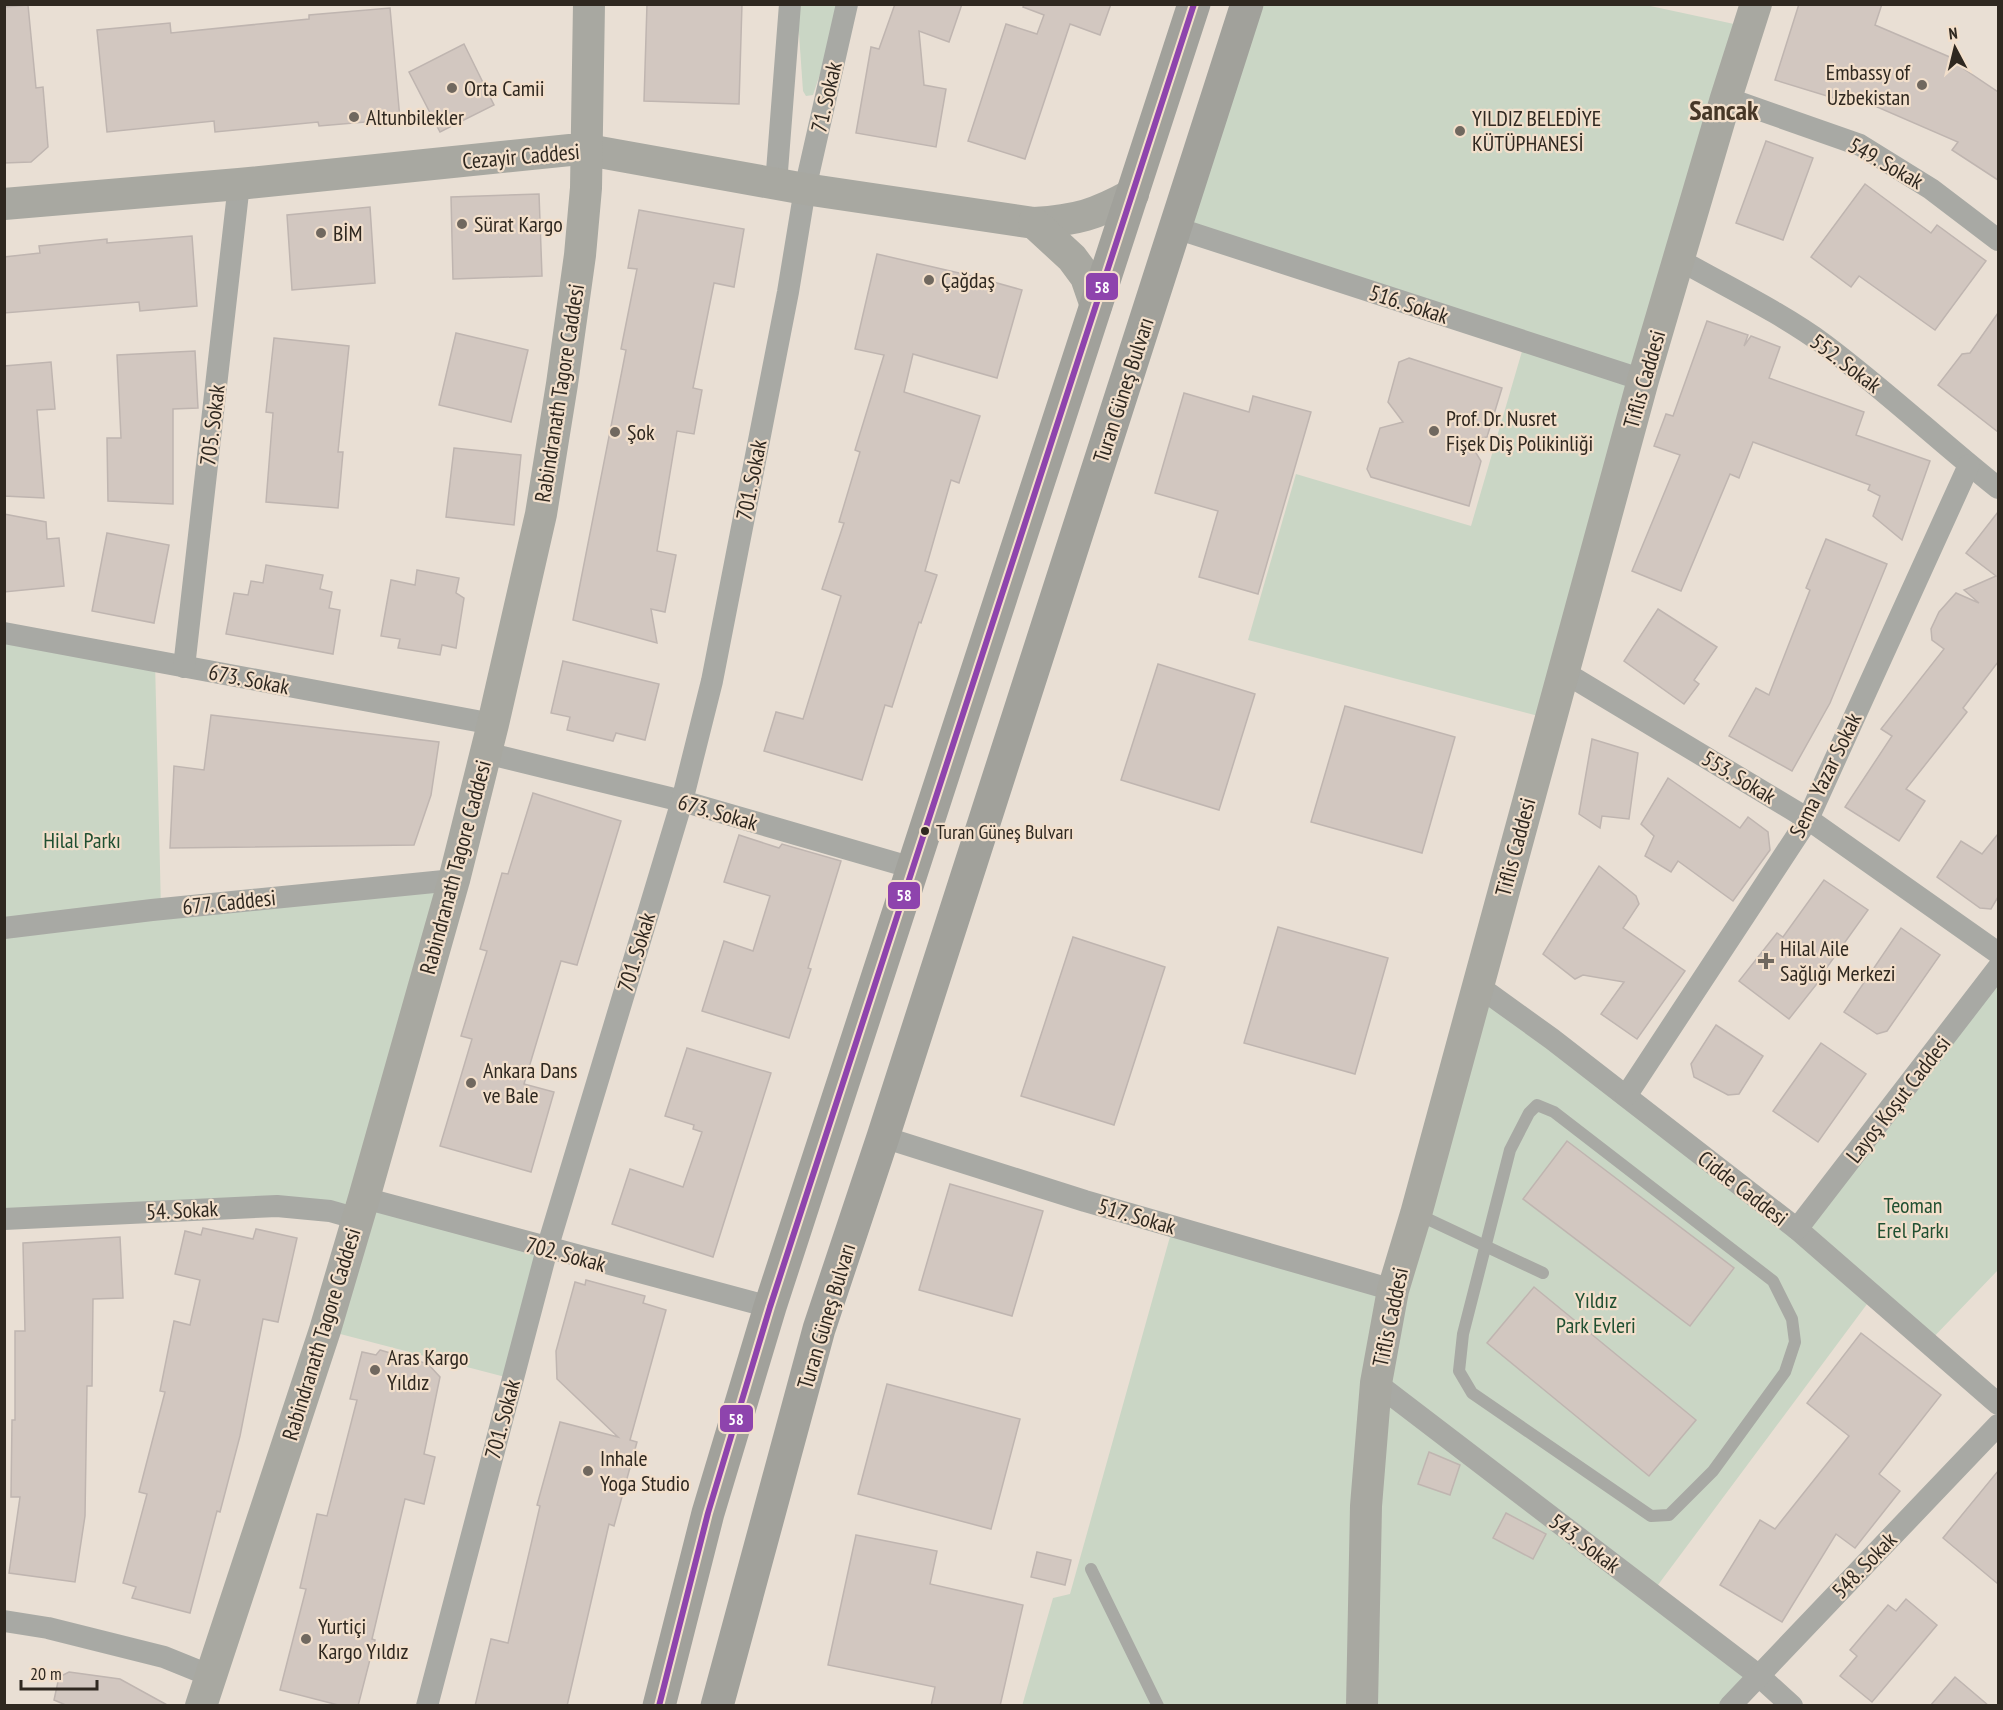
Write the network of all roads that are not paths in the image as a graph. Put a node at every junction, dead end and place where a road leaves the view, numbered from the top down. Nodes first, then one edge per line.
1 (589, 4) edge
2 (790, 4) edge
3 (847, 4) edge
4 (1194, 4) edge
5 (1247, 4) edge
6 (1756, 4) edge
7 (1726, 98) junction
8 (588, 150) junction
9 (239, 184) junction
10 (790, 186) junction
11 (1133, 194) junction
12 (4, 204) edge
13 (1034, 224) junction
14 (1176, 228) junction
15 (1998, 240) edge
16 (1678, 259) junction
17 (1096, 306) junction
18 (1643, 380) junction
19 (1969, 465) junction
20 (1998, 488) edge
21 (4, 633) edge
22 (184, 667) junction
23 (1562, 671) junction
24 (489, 738) junction
25 (682, 801) junction
26 (1808, 819) junction
27 (913, 868) junction
28 (454, 880) junction
29 (4, 928) edge
30 (1998, 953) edge
31 (1998, 968) edge
32 (1477, 986) junction
33 (1626, 1096) junction
34 (884, 1137) junction
35 (361, 1208) junction
36 (1416, 1214) junction
37 (4, 1219) edge
38 (1797, 1229) junction
39 (1486, 1245) junction
40 (547, 1249) junction
41 (1543, 1273) dead end
42 (1393, 1290) junction
43 (770, 1307) junction
44 (1376, 1383) junction
45 (1998, 1404) edge
46 (1998, 1425) edge
47 (1091, 1569) dead end
48 (4, 1621) edge
49 (1758, 1675) junction
50 (211, 1676) junction
51 (201, 1706) edge
52 (427, 1706) edge
53 (659, 1706) edge
54 (717, 1706) edge
55 (1158, 1706) edge
56 (1362, 1706) edge
57 (1730, 1706) edge
58 (1792, 1706) edge

1 - 8 street, Rabindranath Tagore Caddesi
2 - 10 street
3 - 10 street, 71. Sokak
4 - 11 main road
5 - 14 main road, Turan Güneş Bulvarı
6 - 7 street, Tiflis Caddesi
7 - 15 street, 549. Sokak
7 - 16 street, Tiflis Caddesi
8 - 9 street, Cezayir Caddesi
8 - 10 street, Cezayir Caddesi
8 - 24 street, Rabindranath Tagore Caddesi
9 - 12 street, Cezayir Caddesi
9 - 22 street, 705. Sokak
10 - 13 street, Cezayir Caddesi
10 - 25 street, 701. Sokak
11 - 13 street, Cezayir Caddesi
11 - 17 main road
13 - 17 street
14 - 18 street, 516. Sokak
14 - 34 main road, Turan Güneş Bulvarı
16 - 18 street, Tiflis Caddesi
16 - 19 street, 552. Sokak
17 - 27 main road
18 - 23 street, Tiflis Caddesi
19 - 20 street, 552. Sokak
19 - 26 street, Sema Yazar Sokak
21 - 22 street, 673. Sokak
22 - 24 street, 673. Sokak
23 - 26 street, 553. Sokak
23 - 32 street, Tiflis Caddesi
24 - 25 street, 673. Sokak
24 - 28 street, Rabindranath Tagore Caddesi
25 - 27 street, 673. Sokak
25 - 40 street, 701. Sokak
26 - 30 street, 553. Sokak
26 - 33 street, Sema Yazar Sokak
27 - 43 main road
28 - 29 street, 677. Caddesi
28 - 35 street, Rabindranath Tagore Caddesi
31 - 38 street, Layoş Koşut Caddesi
32 - 33 street, Cidde Caddesi
32 - 36 street, Tiflis Caddesi
33 - 38 street, Cidde Caddesi
34 - 42 street, 517. Sokak
34 - 54 main road, Turan Güneş Bulvarı
35 - 37 street, 54. Sokak
35 - 40 street, 702. Sokak
35 - 50 street, Rabindranath Tagore Caddesi
36 - 39 lane
36 - 42 street, Tiflis Caddesi
38 - 45 street, Cidde Caddesi
39 - 39 lane
39 - 41 lane
40 - 43 street, 702. Sokak
40 - 52 street, 701. Sokak
42 - 44 street, Tiflis Caddesi
43 - 53 main road
44 - 49 street, 543. Sokak
44 - 56 street, Tiflis Caddesi
46 - 49 street, 548. Sokak
47 - 55 lane
48 - 50 street
49 - 57 street, 548. Sokak
49 - 58 street, 543. Sokak
50 - 51 street, Rabindranath Tagore Caddesi

